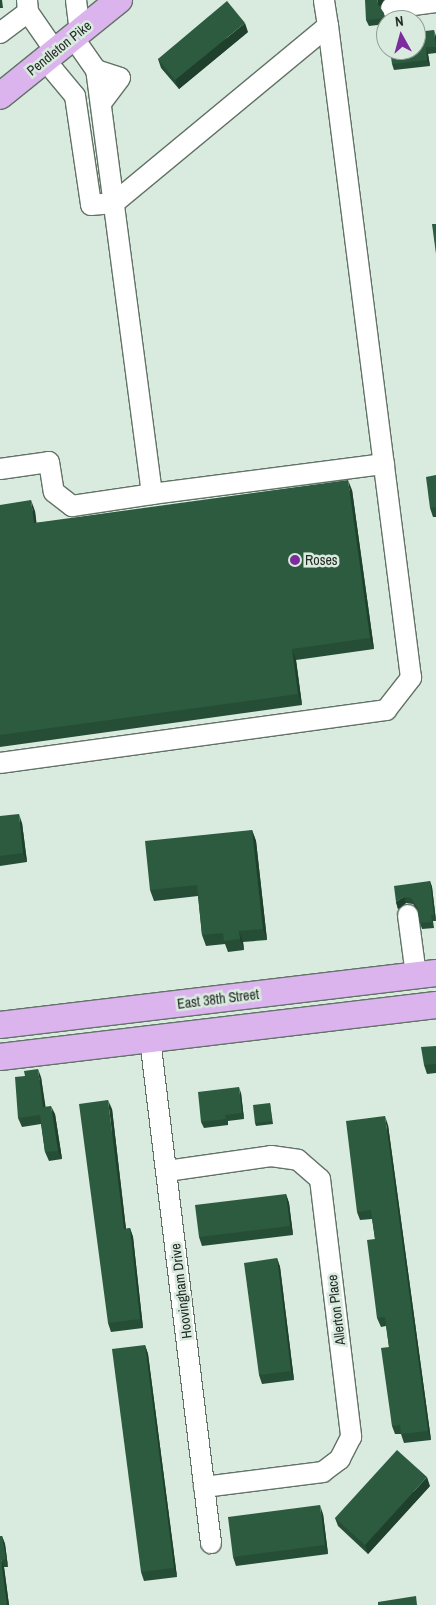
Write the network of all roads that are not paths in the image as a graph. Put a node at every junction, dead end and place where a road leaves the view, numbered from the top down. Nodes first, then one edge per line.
1 (76, 0) edge
2 (119, 0) edge
3 (324, 0) edge
4 (436, 2) edge
5 (27, 6) edge
6 (391, 8) dead end
7 (328, 26) junction
8 (0, 33) edge
9 (63, 45) junction
10 (0, 96) edge
11 (114, 203) junction
12 (384, 464) junction
13 (0, 469) edge
14 (152, 494) junction
15 (0, 763) edge
16 (408, 915) dead end
17 (426, 974) edge
18 (436, 1005) edge
19 (0, 1025) edge
20 (150, 1039) junction
21 (0, 1058) edge
22 (166, 1171) junction
23 (204, 1487) junction
24 (211, 1543) dead end

1 - 9 street
2 - 9 main road, Pendleton Pike
3 - 7 street
4 - 6 street
5 - 8 street
5 - 9 street
7 - 11 street
7 - 12 street
9 - 10 main road, Pendleton Pike
9 - 11 street
9 - 11 street
11 - 14 street
12 - 14 street
12 - 15 street
13 - 14 street
16 - 17 street
17 - 19 main road, East 38th Street
18 - 20 main road
20 - 21 main road
20 - 22 street, Hoovingham Drive
22 - 23 street, Hoovingham Drive
22 - 23 street, Allerton Place
23 - 24 street, Hoovingham Drive

